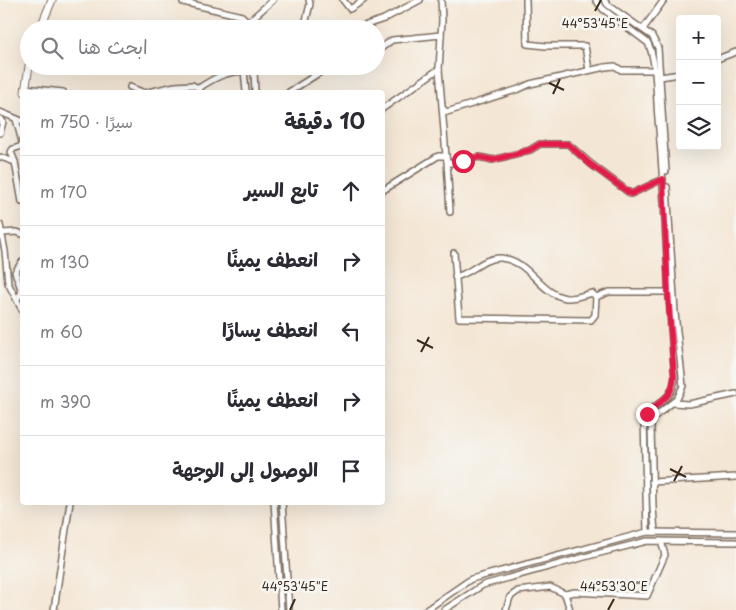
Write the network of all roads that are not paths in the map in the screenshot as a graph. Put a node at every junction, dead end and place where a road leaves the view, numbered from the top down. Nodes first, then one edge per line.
1 (52, 0) edge
2 (273, 0) edge
3 (309, 0) edge
4 (343, 0) edge
5 (364, 0) edge
6 (420, 0) edge
7 (441, 0) edge
8 (526, 0) edge
9 (596, 0) edge
10 (604, 0) edge
11 (664, 0) edge
12 (183, 2) dead end
13 (44, 20) edge
14 (246, 20) edge
15 (250, 20) edge
16 (306, 20) edge
17 (384, 20) edge
18 (643, 29) junction
19 (441, 35) junction
20 (385, 45) edge
21 (736, 52) edge
22 (721, 58) edge
23 (439, 70) junction
24 (589, 70) junction
25 (654, 70) junction
26 (28, 75) edge
27 (223, 75) edge
28 (249, 75) edge
29 (251, 75) edge
30 (316, 75) edge
31 (676, 75) edge
32 (660, 78) junction
33 (130, 87) dead end
34 (25, 90) edge
35 (137, 90) edge
36 (157, 90) edge
37 (200, 90) edge
38 (246, 90) edge
39 (254, 90) edge
40 (292, 90) edge
41 (385, 107) edge
42 (443, 109) junction
43 (0, 112) edge
44 (16, 118) junction
45 (0, 120) edge
46 (20, 120) edge
47 (0, 133) edge
48 (20, 135) edge
49 (20, 145) edge
50 (0, 158) edge
51 (447, 158) junction
52 (15, 162) junction
53 (663, 179) junction
54 (385, 189) edge
55 (20, 191) edge
56 (450, 212) dead end
57 (0, 225) edge
58 (2, 233) junction
59 (20, 233) edge
60 (454, 253) dead end
61 (20, 265) edge
62 (455, 277) junction
63 (20, 286) edge
64 (668, 292) junction
65 (20, 294) edge
66 (596, 297) junction
67 (16, 299) junction
68 (20, 306) edge
69 (736, 394) edge
70 (673, 403) junction
71 (736, 477) edge
72 (652, 482) junction
73 (70, 505) edge
74 (274, 505) edge
75 (282, 505) edge
76 (647, 532) junction
77 (655, 532) junction
78 (736, 533) edge
79 (661, 541) junction
80 (736, 542) edge
81 (565, 594) junction
82 (54, 610) edge
83 (281, 610) edge
84 (289, 610) edge
85 (426, 610) edge
86 (444, 610) edge
87 (506, 610) edge
88 (570, 610) edge

1 - 13 street
2 - 15 street
3 - 16 street
4 - 5 street
6 - 17 street
7 - 19 street
8 - 24 street
9 - 25 street
10 - 18 street
11 - 18 street
12 - 14 street
18 - 32 street
19 - 20 street
19 - 23 street
21 - 22 street
23 - 41 street
23 - 42 street
24 - 25 street
24 - 42 street
25 - 53 street
26 - 34 street
27 - 37 street
28 - 38 street
29 - 39 street
30 - 40 street
31 - 32 street
32 - 70 street
33 - 35 street
36 - 37 street
42 - 51 street
43 - 44 street
44 - 46 street
44 - 48 street
45 - 47 street
49 - 52 street
50 - 52 street
51 - 53 street
51 - 54 street
51 - 56 street
52 - 55 street
53 - 64 street
57 - 58 street
58 - 59 street
58 - 67 street
60 - 62 street
61 - 63 street
62 - 66 street
62 - 66 street
64 - 66 street
64 - 76 street
65 - 67 street
67 - 68 street
69 - 70 street
70 - 72 street
71 - 72 street
72 - 77 street
73 - 82 street
74 - 83 street
75 - 84 street
76 - 77 street
76 - 85 street
77 - 78 street
79 - 80 street
79 - 81 street
79 - 86 street
81 - 87 street
81 - 88 street

